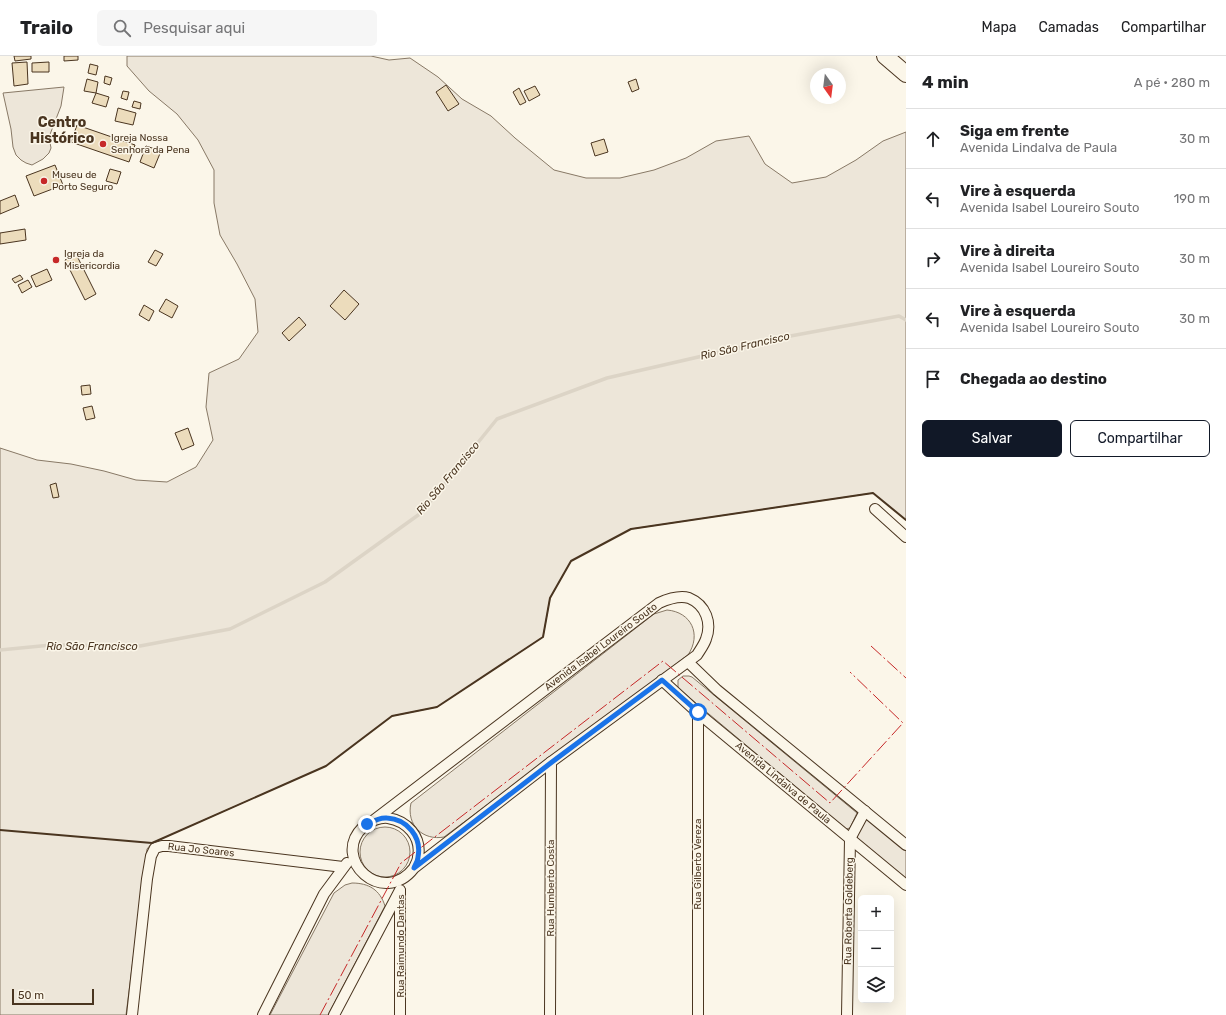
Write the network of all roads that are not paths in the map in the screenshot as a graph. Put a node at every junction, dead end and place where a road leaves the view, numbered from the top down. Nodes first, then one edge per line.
1 (885, 56) edge
2 (906, 74) edge
3 (875, 509) dead end
4 (906, 537) edge
5 (688, 662) junction
6 (662, 680) junction
7 (698, 712) junction
8 (552, 762) junction
9 (865, 812) junction
10 (374, 820) junction
11 (850, 839) junction
12 (906, 845) edge
13 (353, 856) junction
14 (344, 867) junction
15 (414, 868) junction
16 (405, 878) junction
17 (906, 885) edge
18 (400, 890) junction
19 (132, 1015) edge
20 (263, 1015) edge
21 (334, 1015) edge
22 (400, 1015) edge
23 (550, 1015) edge
24 (698, 1015) edge
25 (847, 1015) edge

1 - 2 main road
3 - 4 street
5 - 6 street, Avenida Isabel Loureiro Souto
5 - 9 street
5 - 10 street, Avenida Isabel Loureiro Souto
6 - 7 street, Avenida Lindalva de Paula
6 - 8 street, Avenida Isabel Loureiro Souto
7 - 11 street, Avenida Lindalva de Paula
7 - 24 street, Rua Gilberto Vereza
8 - 15 street, Avenida Isabel Loureiro Souto
8 - 23 street, Rua Humberto Costa
9 - 11 street, Rua Roberta Goldeberg
9 - 12 street
10 - 13 street, Avenida Isabel Loureiro Souto
10 - 15 street, Avenida Isabel Loureiro Souto
11 - 17 street, Avenida Lindalva de Paula
11 - 25 street, Rua Roberta Goldeberg
13 - 14 street
13 - 16 street
14 - 19 street, Rua Jo Soares
14 - 20 street
15 - 16 street, Avenida Isabel Loureiro Souto
16 - 18 street, Rua Raimundo Dantas
18 - 21 street
18 - 22 street, Rua Raimundo Dantas

